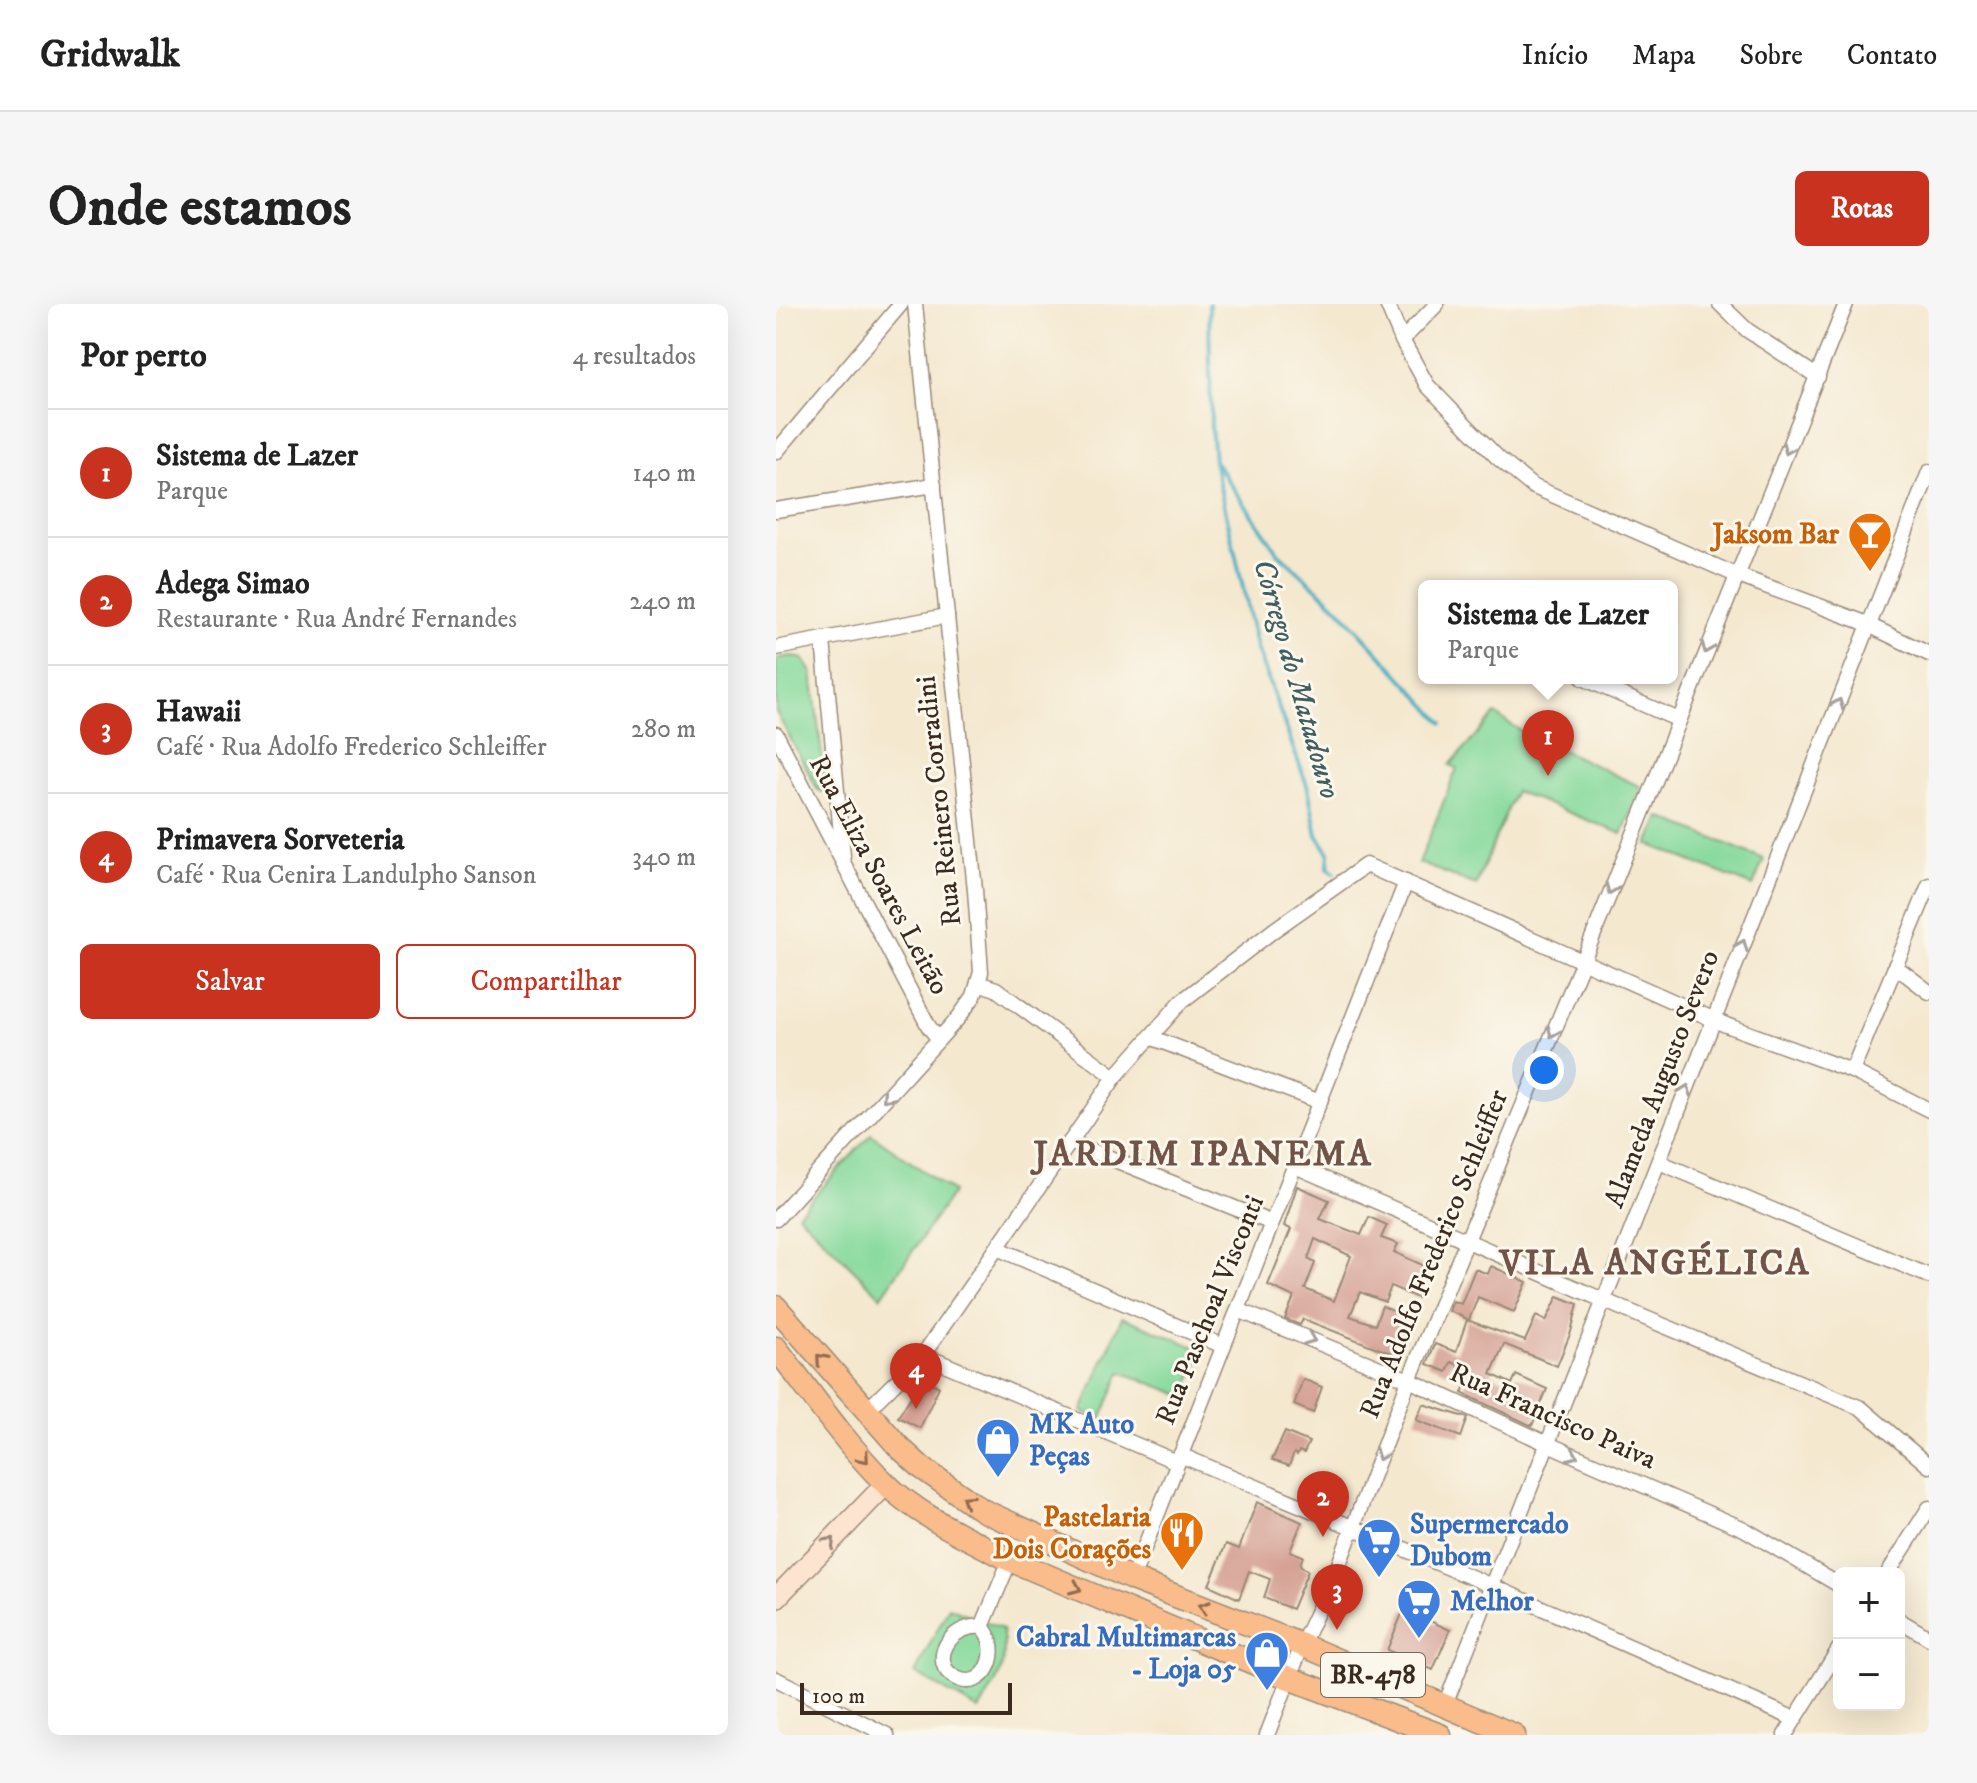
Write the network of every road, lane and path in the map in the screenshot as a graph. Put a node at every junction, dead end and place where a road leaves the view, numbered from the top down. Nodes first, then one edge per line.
1 (901, 304) edge
2 (915, 304) edge
3 (1387, 304) edge
4 (1437, 304) edge
5 (1720, 304) edge
6 (1846, 304) edge
7 (1402, 340) junction
8 (1818, 377) junction
9 (776, 452) edge
10 (1929, 472) edge
11 (934, 485) junction
12 (776, 510) edge
13 (1736, 575) junction
14 (947, 616) junction
15 (1869, 627) junction
16 (823, 640) junction
17 (776, 648) edge
18 (1929, 654) edge
19 (1597, 684) edge
20 (1679, 720) junction
21 (776, 734) edge
22 (844, 865) junction
23 (1406, 882) junction
24 (1929, 885) edge
25 (1583, 961) junction
26 (1895, 966) junction
27 (978, 983) junction
28 (1929, 992) edge
29 (1713, 1017) junction
30 (1150, 1037) junction
31 (939, 1039) junction
32 (1852, 1071) junction
33 (1115, 1077) junction
34 (1320, 1102) junction
35 (1929, 1110) edge
36 (1070, 1142) junction
37 (1659, 1162) junction
38 (1295, 1166) junction
39 (776, 1219) edge
40 (1272, 1223) junction
41 (1465, 1241) junction
42 (997, 1248) junction
43 (1929, 1276) edge
44 (1605, 1300) junction
45 (776, 1307) edge
46 (1238, 1310) junction
47 (1223, 1346) junction
48 (776, 1348) edge
49 (923, 1355) junction
50 (1409, 1380) junction
51 (866, 1411) junction
52 (1548, 1444) junction
53 (898, 1446) junction
54 (1178, 1458) junction
55 (1929, 1466) edge
56 (886, 1484) junction
57 (1929, 1508) edge
58 (1353, 1529) junction
59 (1010, 1560) junction
60 (1892, 1567) edge
61 (1132, 1579) junction
62 (1833, 1581) edge
63 (1491, 1586) junction
64 (776, 1598) edge
65 (1905, 1624) edge
66 (982, 1627) dead end
67 (1929, 1638) edge
68 (1302, 1645) junction
69 (1833, 1659) edge
70 (1289, 1678) junction
71 (776, 1679) edge
72 (1445, 1705) junction
73 (1795, 1719) junction
74 (887, 1735) edge
75 (1267, 1735) edge
76 (1440, 1735) edge
77 (1514, 1735) edge
78 (1785, 1735) edge

1 - 9 street
2 - 11 street, Rua Reinero Corradini
3 - 7 street
4 - 7 street
5 - 8 street
6 - 8 street, Rua Adolfo Frederico Schleiffer
7 - 13 street
8 -> 13 street, Rua Adolfo Frederico Schleiffer
10 - 15 street, Alameda Augusto Severo
11 - 12 street
11 - 14 street, Rua Reinero Corradini
13 - 15 street
13 -> 20 street, Rua Adolfo Frederico Schleiffer
14 - 16 street
14 - 27 street, Rua Reinero Corradini
15 - 18 street
29 -> 15 street, Alameda Augusto Severo
16 - 17 street
16 - 22 street
19 - 20 street
20 -> 25 street, Rua Adolfo Frederico Schleiffer
21 - 22 street, Rua Eliza Soares Leitão
22 - 31 street, Rua Eliza Soares Leitão
23 - 25 street
23 - 30 street
23 - 34 street, Rua Paschoal Visconti
24 - 26 street
25 - 29 street
25 -> 41 street, Rua Adolfo Frederico Schleiffer
26 - 28 street
26 - 32 street
27 - 31 street, Rua Reinero Corradini
27 - 33 street
29 - 32 street
37 -> 29 street, Alameda Augusto Severo
30 - 33 street
30 - 34 street
31 -> 39 street, Rua Reinero Corradini
32 - 35 street
33 - 36 street
34 - 38 street, Rua Paschoal Visconti
36 - 40 street
36 - 42 street
37 - 43 street
37 - 44 street, Alameda Augusto Severo
38 - 40 street, Rua Paschoal Visconti
38 - 41 street
40 - 46 street, Rua Paschoal Visconti
41 - 44 street
41 - 50 street, Rua Adolfo Frederico Schleiffer
42 - 47 street
42 - 49 street
44 - 52 street, Alameda Augusto Severo
44 - 55 street
51 -> 45 main road, BR-478
46 - 47 street, Rua Paschoal Visconti
46 -> 50 street, Rua Francisco Paiva
47 - 54 street, Rua Paschoal Visconti
48 -> 56 main road, BR-478
49 - 51 street
49 - 54 street
50 - 52 street, Rua Francisco Paiva
50 -> 58 street, Rua Adolfo Frederico Schleiffer
51 - 53 main road, BR-478
52 -> 62 street, Rua Francisco Paiva
52 - 63 street, Alameda Augusto Severo
53 - 56 main road
61 -> 53 main road, BR-478
54 - 58 street
54 - 61 street, Rua Paschoal Visconti
56 - 59 main road, BR-478
64 -> 56 main road
57 - 60 street
58 - 63 street
58 - 68 street, Rua Adolfo Frederico Schleiffer
59 - 66 street
59 -> 70 main road, BR-478
68 -> 61 main road, BR-478
63 - 72 street, Alameda Augusto Severo
63 - 73 street
65 - 67 street
68 - 70 street, Rua Adolfo Frederico Schleiffer
68 - 72 main road, BR-478
69 - 73 street
70 - 75 street, Rua Adolfo Frederico Schleiffer
70 - 76 main road, BR-478
71 - 74 street
72 - 77 main road, BR-478
73 - 78 street

